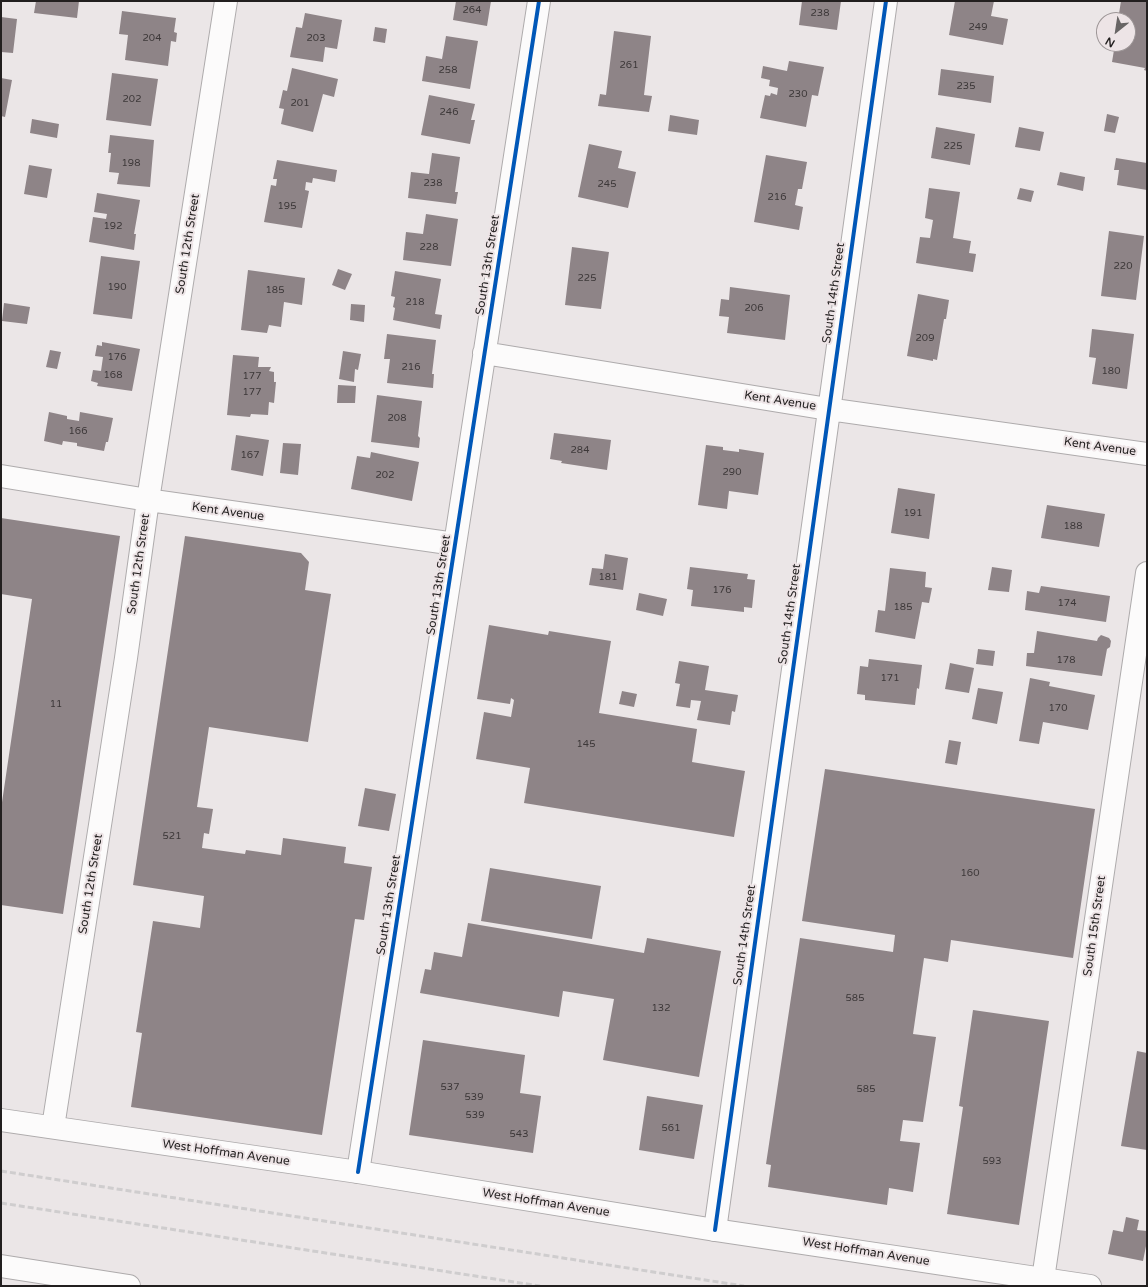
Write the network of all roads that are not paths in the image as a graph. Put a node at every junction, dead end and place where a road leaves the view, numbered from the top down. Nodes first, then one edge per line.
1 (226, 1) edge
2 (539, 1) edge
3 (886, 1) edge
4 (484, 353) junction
5 (828, 409) junction
6 (1147, 454) edge
7 (1, 476) edge
8 (148, 500) junction
9 (455, 544) junction
10 (1147, 573) edge
11 (1, 1120) edge
12 (53, 1127) junction
13 (358, 1172) junction
14 (715, 1230) junction
15 (1, 1266) edge
16 (1043, 1279) junction
17 (129, 1286) edge
18 (1090, 1286) edge

1 - 8 street, South 12th Street
2 - 4 street, South 13th Street
3 - 5 street, South 14th Street
4 - 5 street, Kent Avenue
4 - 9 street, South 13th Street
5 - 6 street, Kent Avenue
5 - 14 street, South 14th Street
7 - 8 street, Kent Avenue
8 - 9 street, Kent Avenue
8 - 12 street, South 12th Street
9 - 13 street, South 13th Street
10 - 16 street, South 15th Street
11 - 12 street, West Hoffman Avenue
12 - 13 street, West Hoffman Avenue
13 - 14 street, West Hoffman Avenue
14 - 16 street, West Hoffman Avenue
15 - 17 street
16 - 18 street, West Hoffman Avenue

